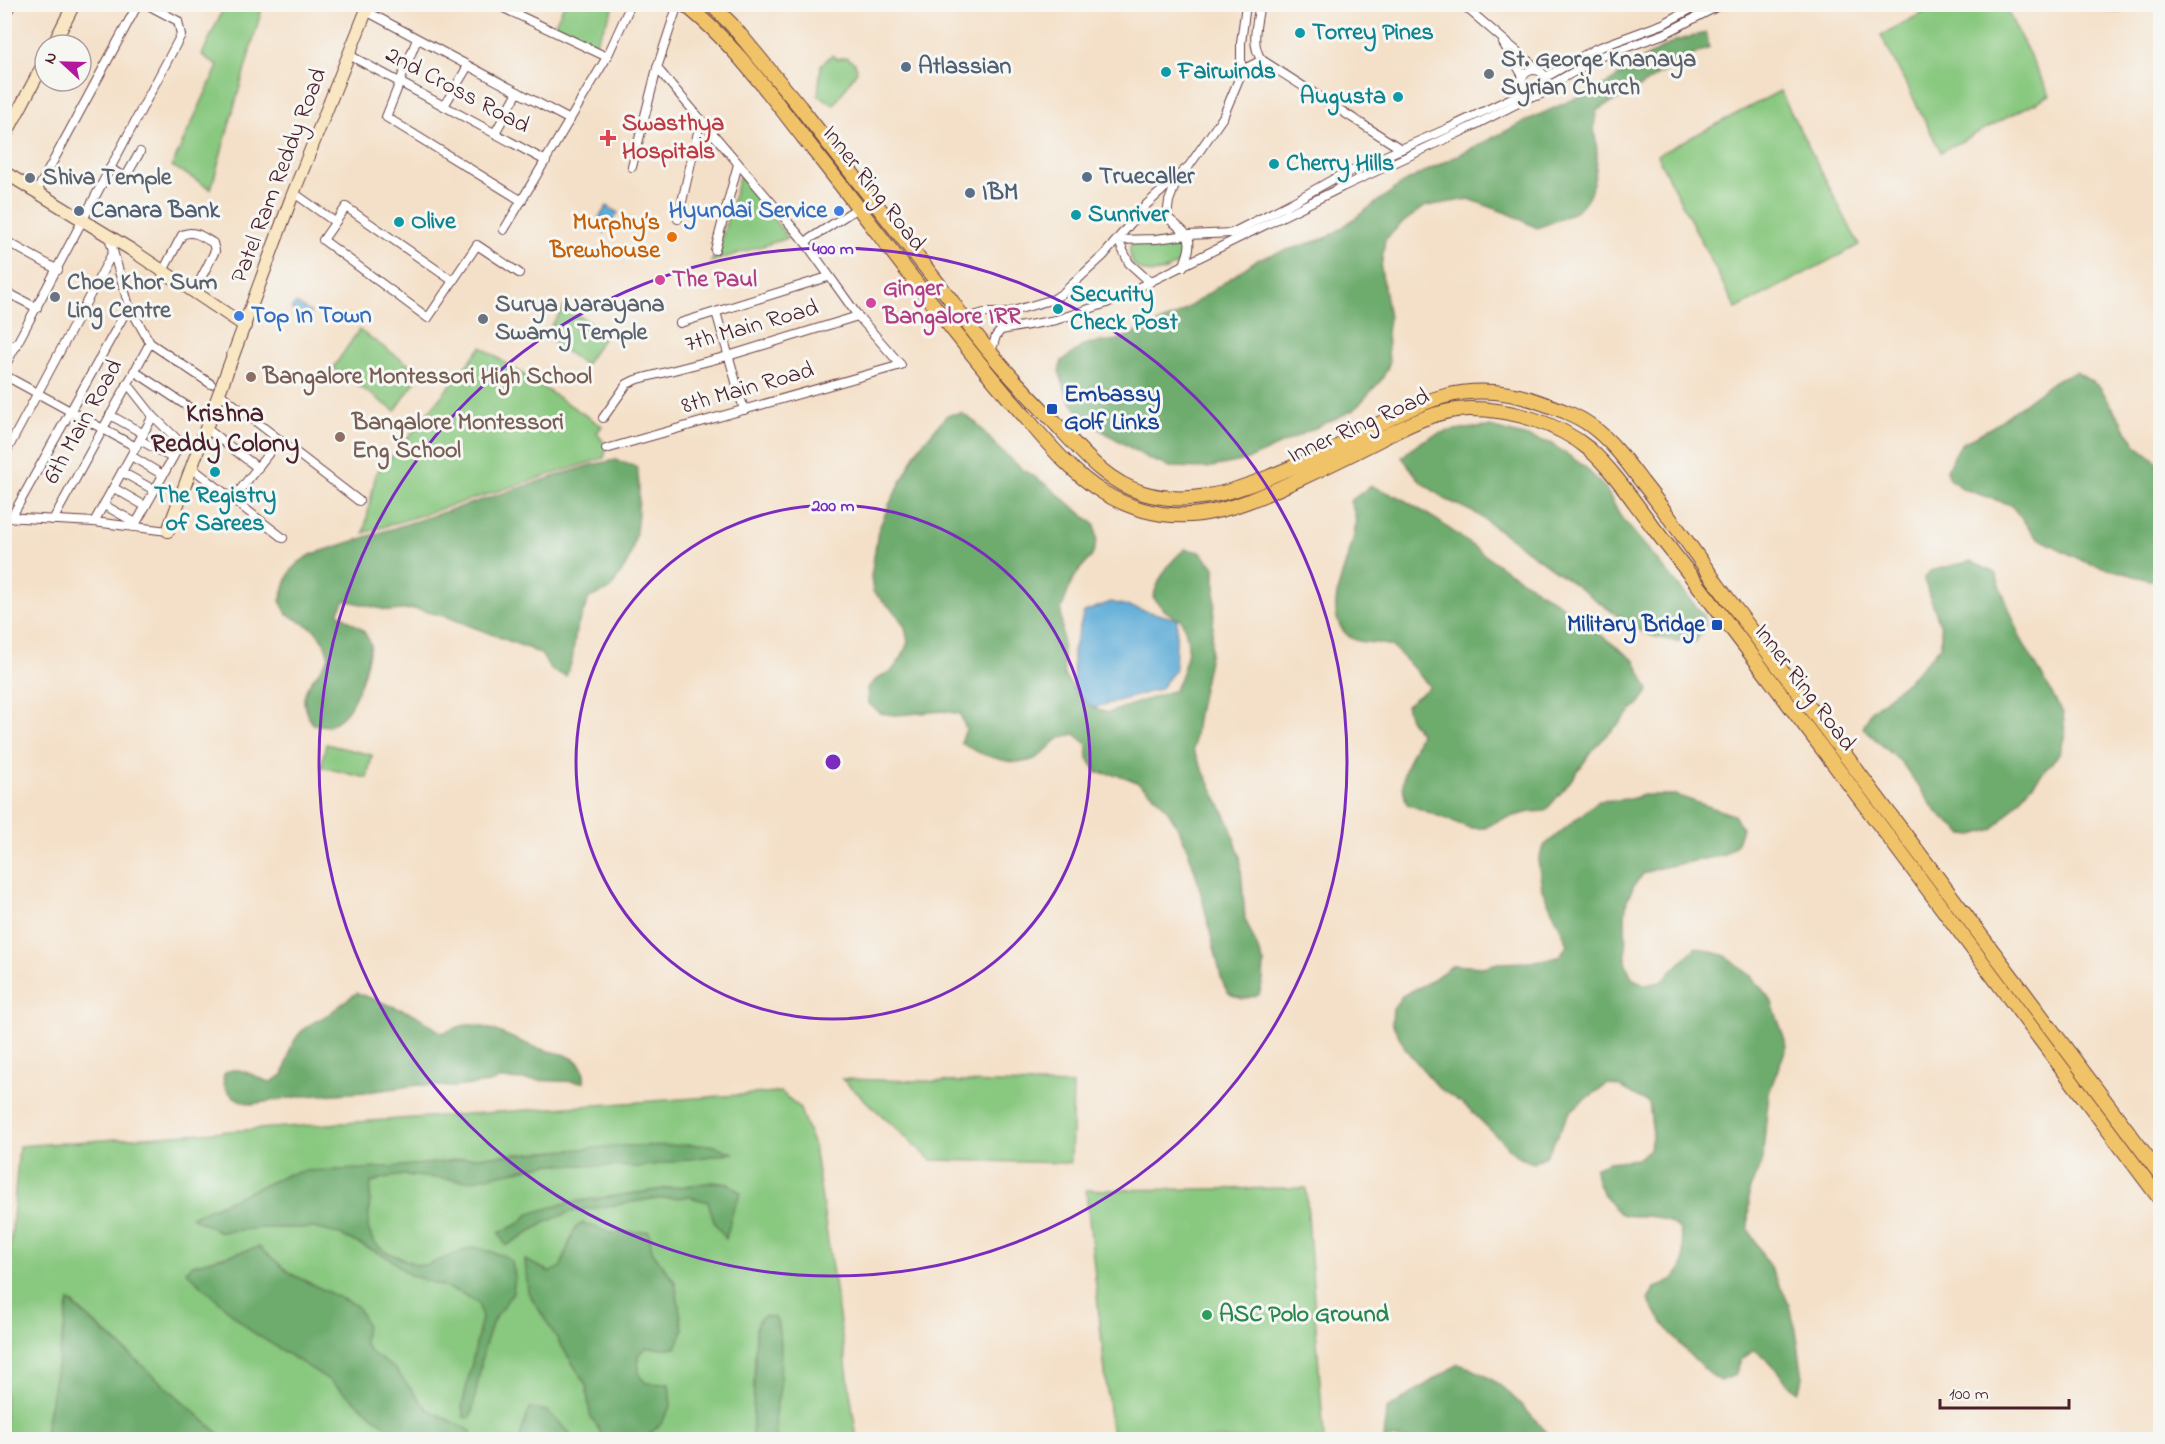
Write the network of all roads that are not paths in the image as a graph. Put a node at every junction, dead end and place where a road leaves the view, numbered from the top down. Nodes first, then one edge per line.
1 (12, 4) edge
2 (74, 4) edge
3 (138, 4) edge
4 (146, 4) edge
5 (495, 4) edge
6 (631, 4) edge
7 (678, 4) edge
8 (684, 4) edge
9 (711, 4) edge
10 (1246, 4) edge
11 (1260, 4) edge
12 (1462, 4) edge
13 (1700, 4) edge
14 (1722, 4) edge
15 (367, 8) edge
16 (4, 18) edge
17 (59, 33) edge
18 (1500, 38) junction
19 (417, 39) junction
20 (349, 55) junction
21 (607, 57) junction
22 (1262, 60) junction
23 (468, 66) junction
24 (657, 68) junction
25 (1241, 74) junction
26 (1523, 76) junction
27 (1544, 78) junction
28 (399, 82) junction
29 (33, 84) edge
30 (518, 92) junction
31 (1528, 94) junction
32 (444, 106) junction
33 (701, 119) junction
34 (570, 120) junction
35 (495, 133) junction
36 (4, 138) edge
37 (1401, 149) junction
38 (140, 152) dead end
39 (546, 161) junction
40 (738, 164) junction
41 (632, 167) dead end
42 (110, 168) junction
43 (4, 172) edge
44 (1179, 177) junction
45 (37, 191) junction
46 (294, 194) junction
47 (522, 201) junction
48 (859, 207) junction
49 (678, 219) dead end
50 (82, 220) junction
51 (335, 222) junction
52 (504, 230) dead end
53 (1188, 235) junction
54 (109, 237) junction
55 (4, 240) edge
56 (1118, 240) junction
57 (805, 242) junction
58 (716, 250) dead end
59 (113, 252) junction
60 (1183, 267) junction
61 (58, 270) junction
62 (163, 271) junction
63 (519, 273) dead end
64 (828, 277) junction
65 (453, 281) junction
66 (1150, 282) junction
67 (4, 291) edge
68 (195, 292) junction
69 (129, 306) junction
70 (37, 308) junction
71 (716, 312) junction
72 (858, 316) junction
73 (964, 319) junction
74 (680, 323) dead end
75 (245, 326) junction
76 (4, 341) edge
77 (150, 343) junction
78 (16, 347) junction
79 (991, 352) junction
80 (728, 356) junction
81 (4, 368) edge
82 (135, 371) junction
83 (4, 375) edge
84 (128, 383) junction
85 (216, 389) junction
86 (38, 394) junction
87 (744, 410) junction
88 (69, 411) junction
89 (110, 415) junction
90 (153, 416) junction
91 (202, 416) dead end
92 (603, 418) dead end
93 (102, 429) junction
94 (207, 429) junction
95 (140, 440) junction
96 (279, 440) junction
97 (606, 449) dead end
98 (4, 456) edge
99 (131, 456) junction
100 (172, 458) junction
101 (192, 468) junction
102 (258, 468) junction
103 (122, 472) junction
104 (163, 474) junction
105 (114, 488) junction
106 (154, 490) junction
107 (233, 499) junction
108 (359, 501) dead end
109 (104, 505) junction
110 (145, 506) junction
111 (8, 518) edge
112 (53, 520) junction
113 (94, 522) junction
114 (135, 525) junction
115 (168, 531) joint
116 (283, 538) dead end
117 (1729, 599) junction
118 (1716, 608) junction
119 (2160, 1174) edge
120 (2160, 1200) edge

1 - 16 street
2 - 17 street
3 - 45 street
4 - 42 street
5 - 21 street
6 - 21 street
7 - 24 street
8 - 48 main road, Inner Ring Road
9 - 73 main road, Inner Ring Road
10 - 25 street
11 - 22 street
12 - 18 street
13 - 27 street
14 - 27 street
15 - 19 street
15 - 20 street, Patel Ram Reddy Road
18 - 26 street
18 - 27 street
19 - 23 street
19 - 28 street
20 - 28 street, 2nd Cross Road
20 - 46 street, Patel Ram Reddy Road
21 - 34 street
22 - 25 street
22 - 37 street
23 - 30 street
23 - 32 street
24 - 33 street
24 - 41 street
25 - 44 street
26 - 27 street
26 - 31 street
27 - 31 street
28 - 32 street, 2nd Cross Road
28 - 47 street
29 - 36 street
30 - 34 street
30 - 35 street
31 - 37 street
31 - 60 street
32 - 35 street, 2nd Cross Road
33 - 40 street
33 - 49 street
34 - 39 street
35 - 39 street, 2nd Cross Road
37 - 53 street
38 - 42 street
39 - 47 street
40 - 57 street
40 - 58 street
42 - 50 street
43 - 45 street
44 - 53 street
44 - 56 street
45 - 50 street
46 - 51 street
46 - 75 street, Patel Ram Reddy Road
47 - 52 street
48 - 57 street
48 - 118 main road, Inner Ring Road
50 - 54 street
50 - 61 street
51 - 65 street
51 - 65 street
53 - 56 street
53 - 60 street
54 - 59 street
54 - 62 street
55 - 61 street
56 - 66 street
56 - 73 street
57 - 64 street
59 - 69 street
59 - 86 street
60 - 66 street
61 - 70 street
62 - 68 street
62 - 68 street
63 - 65 street
64 - 71 street
64 - 72 street
66 - 79 street
67 - 70 street
68 - 75 street
69 - 77 street
69 - 88 street
70 - 78 street
71 - 74 street
71 - 80 street
72 - 80 street, 7th Main Road
72 - 87 street, 8th Main Road
73 - 79 main road, Inner Ring Road
75 - 85 street, Patel Ram Reddy Road
76 - 78 street
77 - 82 street, 6th Main Road
77 - 85 street
78 - 81 street
79 - 117 main road, Inner Ring Road
80 - 87 street
80 - 92 street, 7th Main Road
82 - 84 street, 6th Main Road
82 - 91 street
83 - 86 street
84 - 89 street, 6th Main Road
84 - 90 street
85 - 94 street, Patel Ram Reddy Road
85 - 96 street
86 - 88 street
86 - 98 street
87 - 97 street, 8th Main Road
88 - 93 street
88 - 111 street
89 - 93 street, 6th Main Road
89 - 95 street
90 - 95 street
90 - 100 street
93 - 95 street
93 - 112 street, 6th Main Road
94 - 101 street, Patel Ram Reddy Road
94 - 102 street
95 - 99 street
95 - 100 street
96 - 102 street
96 - 108 street
99 - 103 street
99 - 104 street
100 - 104 street
101 - 107 street
101 - 115 street, Patel Ram Reddy Road
102 - 107 street
103 - 105 street
103 - 106 street
104 - 106 street
105 - 109 street
105 - 110 street
106 - 110 street
107 - 116 street
109 - 113 street
109 - 114 street
110 - 114 street
111 - 112 street
112 - 113 street
113 - 114 street
114 - 115 street
117 - 118 main road
117 - 119 main road, Inner Ring Road
118 - 120 main road, Inner Ring Road

